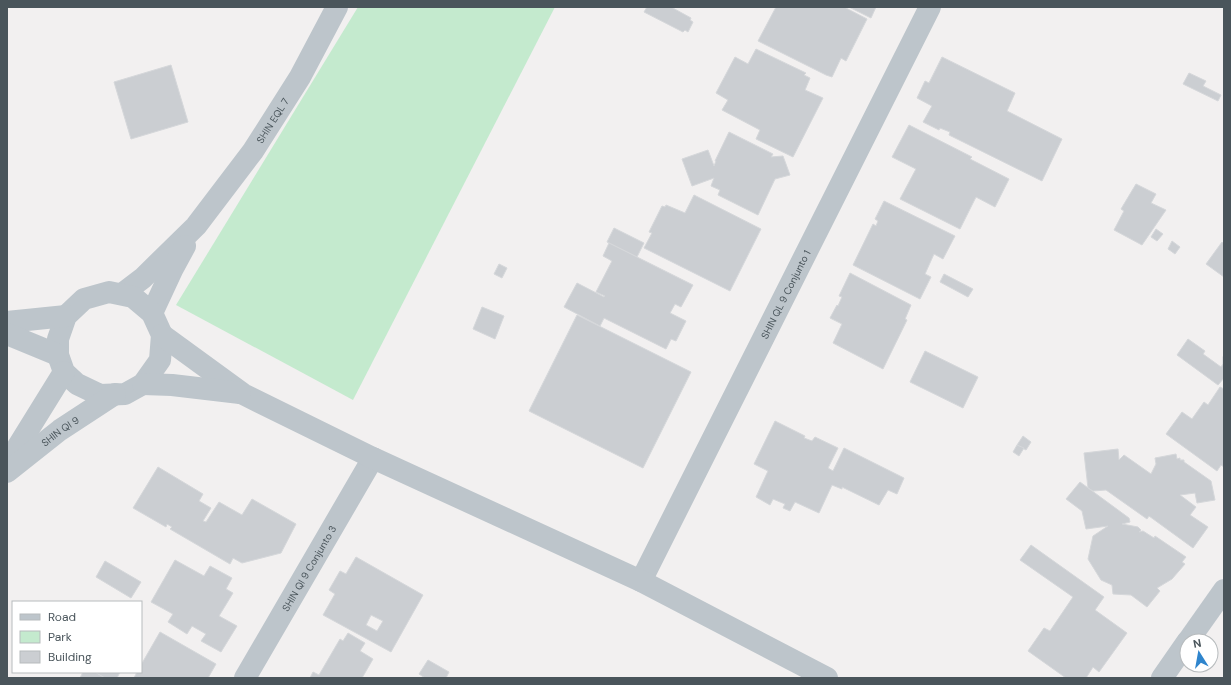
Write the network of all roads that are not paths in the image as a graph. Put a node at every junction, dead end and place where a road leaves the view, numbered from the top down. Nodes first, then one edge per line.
1 (337, 7) edge
2 (930, 7) edge
3 (196, 226) junction
4 (122, 294) junction
5 (152, 313) junction
6 (66, 316) junction
7 (7, 322) edge
8 (7, 334) edge
9 (162, 335) junction
10 (61, 363) junction
11 (143, 384) junction
12 (115, 394) junction
13 (243, 394) junction
14 (373, 458) junction
15 (7, 464) edge
16 (7, 472) edge
17 (641, 581) junction
18 (1224, 590) edge
19 (1193, 633) edge
20 (1179, 654) edge
21 (245, 678) edge
22 (827, 678) edge
23 (1162, 678) edge

1 - 3 street, SHIN EQL 7
2 - 17 street, SHIN QL 9 Conjunto 1
3 - 4 street, SHIN EQL 7
3 - 5 street, SHIN EQL 7
4 - 5 street
4 - 6 street
5 - 9 street
6 - 7 street
6 - 10 street
8 - 10 street
9 - 11 street
9 - 13 street
10 - 12 street
10 - 15 street, SHIN QI 9
11 - 12 street
11 - 13 street
12 - 16 street, SHIN QI 9
13 - 14 street
14 - 17 street
14 - 21 street, SHIN QI 9 Conjunto 3
17 - 22 street
18 - 19 street
20 - 23 street

